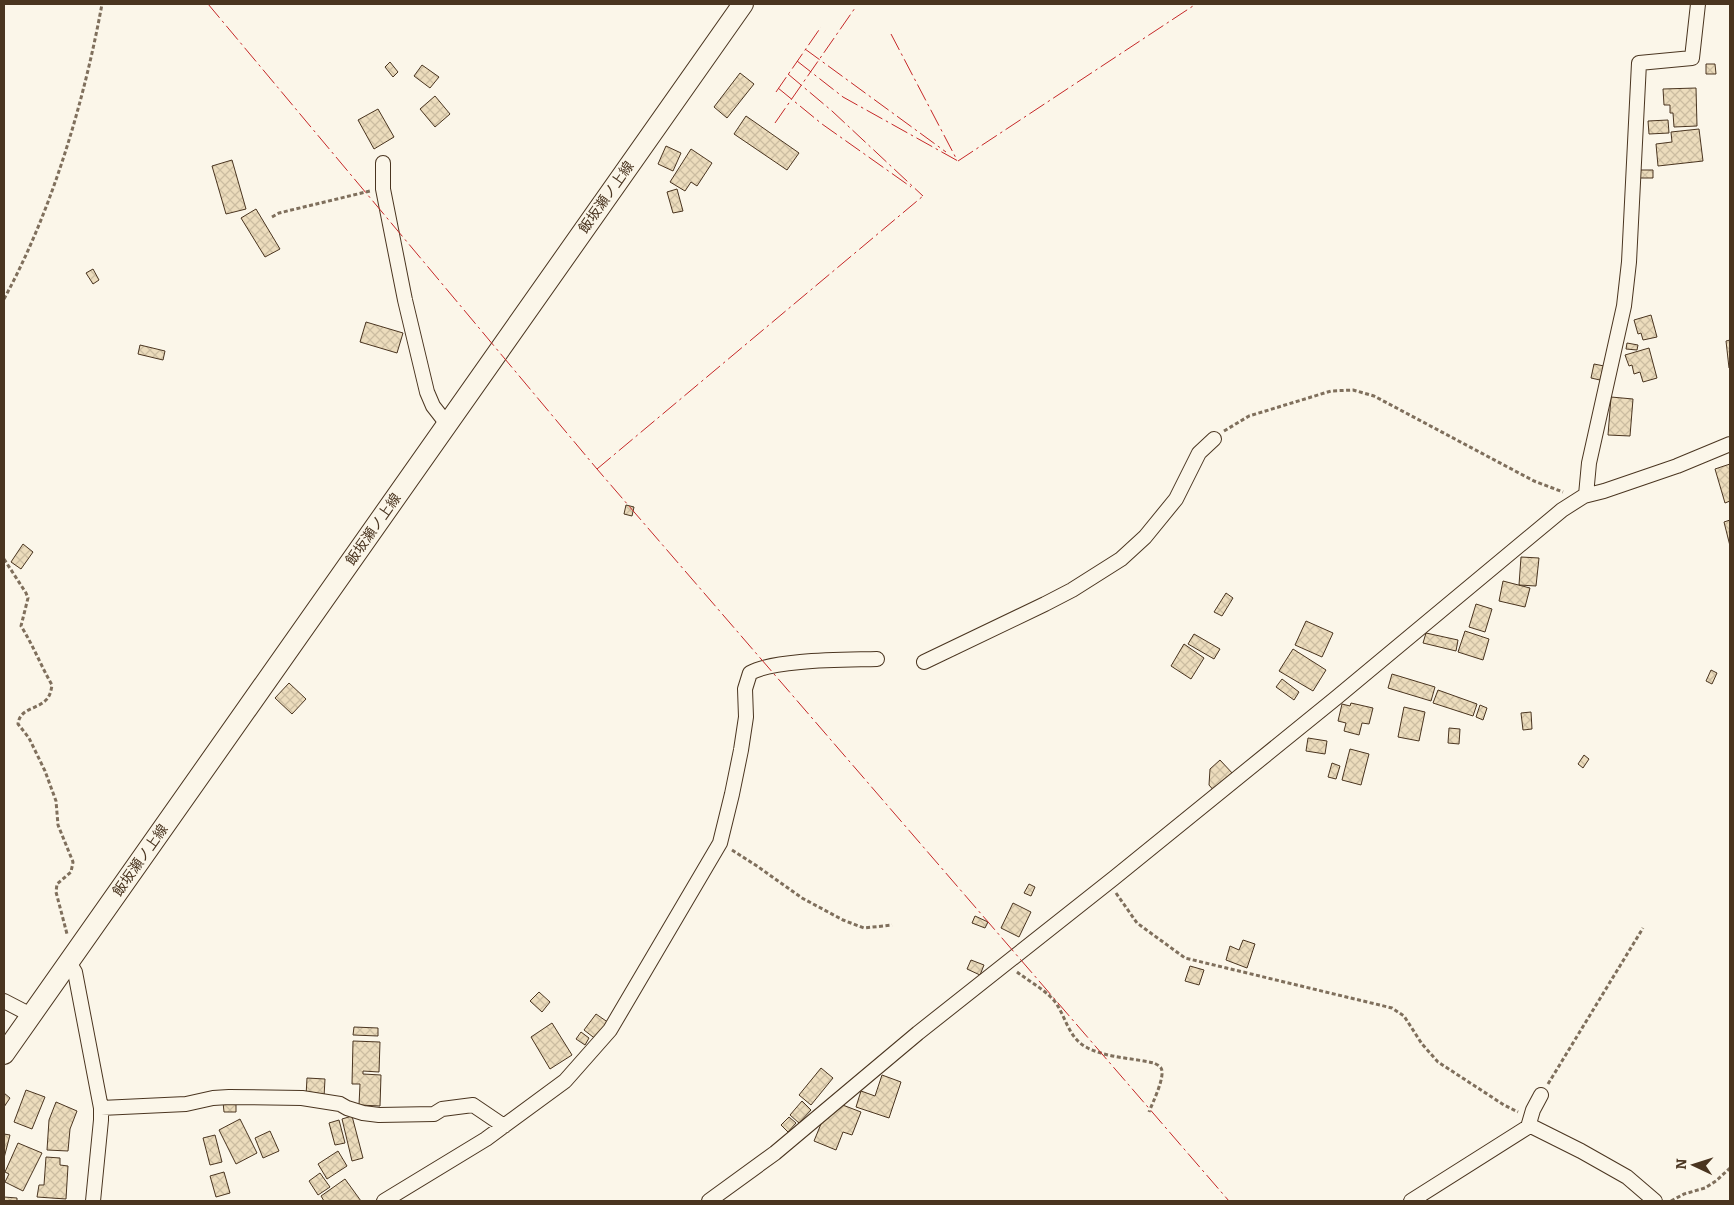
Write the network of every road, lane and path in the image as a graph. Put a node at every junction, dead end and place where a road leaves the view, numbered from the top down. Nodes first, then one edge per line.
1 (102, 4) edge
2 (743, 4) edge
3 (1698, 4) edge
4 (383, 163) dead end
5 (383, 188) junction
6 (272, 217) dead end
7 (4, 299) edge
8 (447, 424) junction
9 (1214, 439) joint
10 (1730, 444) edge
11 (1580, 498) junction
12 (4, 559) edge
13 (877, 659) dead end
14 (924, 662) dead end
15 (720, 843) junction
16 (1109, 883) junction
17 (892, 925) dead end
18 (1643, 928) dead end
19 (73, 955) junction
20 (1007, 963) junction
21 (4, 1001) edge
22 (31, 1015) junction
23 (4, 1054) edge
24 (1541, 1095) joint
25 (101, 1108) junction
26 (1149, 1112) dead end
27 (1530, 1120) junction
28 (504, 1126) junction
29 (1730, 1168) edge
30 (93, 1201) edge
31 (384, 1201) edge
32 (710, 1201) edge
33 (1411, 1201) edge
34 (1655, 1201) edge
35 (1671, 1201) edge

1 - 7 path
2 - 8 main road, 飯坂瀬ノ上線
3 - 11 street
4 - 5 street
5 - 6 path
5 - 8 street
8 - 19 main road, 飯坂瀬ノ上線
9 - 11 path
9 - 14 street
10 - 11 street
11 - 16 street
12 - 19 path
13 - 15 street
15 - 17 path
15 - 28 street
16 - 20 street
16 - 27 path
18 - 24 path
19 - 22 main road, 飯坂瀬ノ上線
19 - 25 street
20 - 26 path
20 - 32 street
21 - 22 street
22 - 23 main road, 飯坂瀬ノ上線
24 - 27 street
25 - 28 street
25 - 30 street
27 - 33 street
27 - 34 street
28 - 31 street
29 - 35 path

